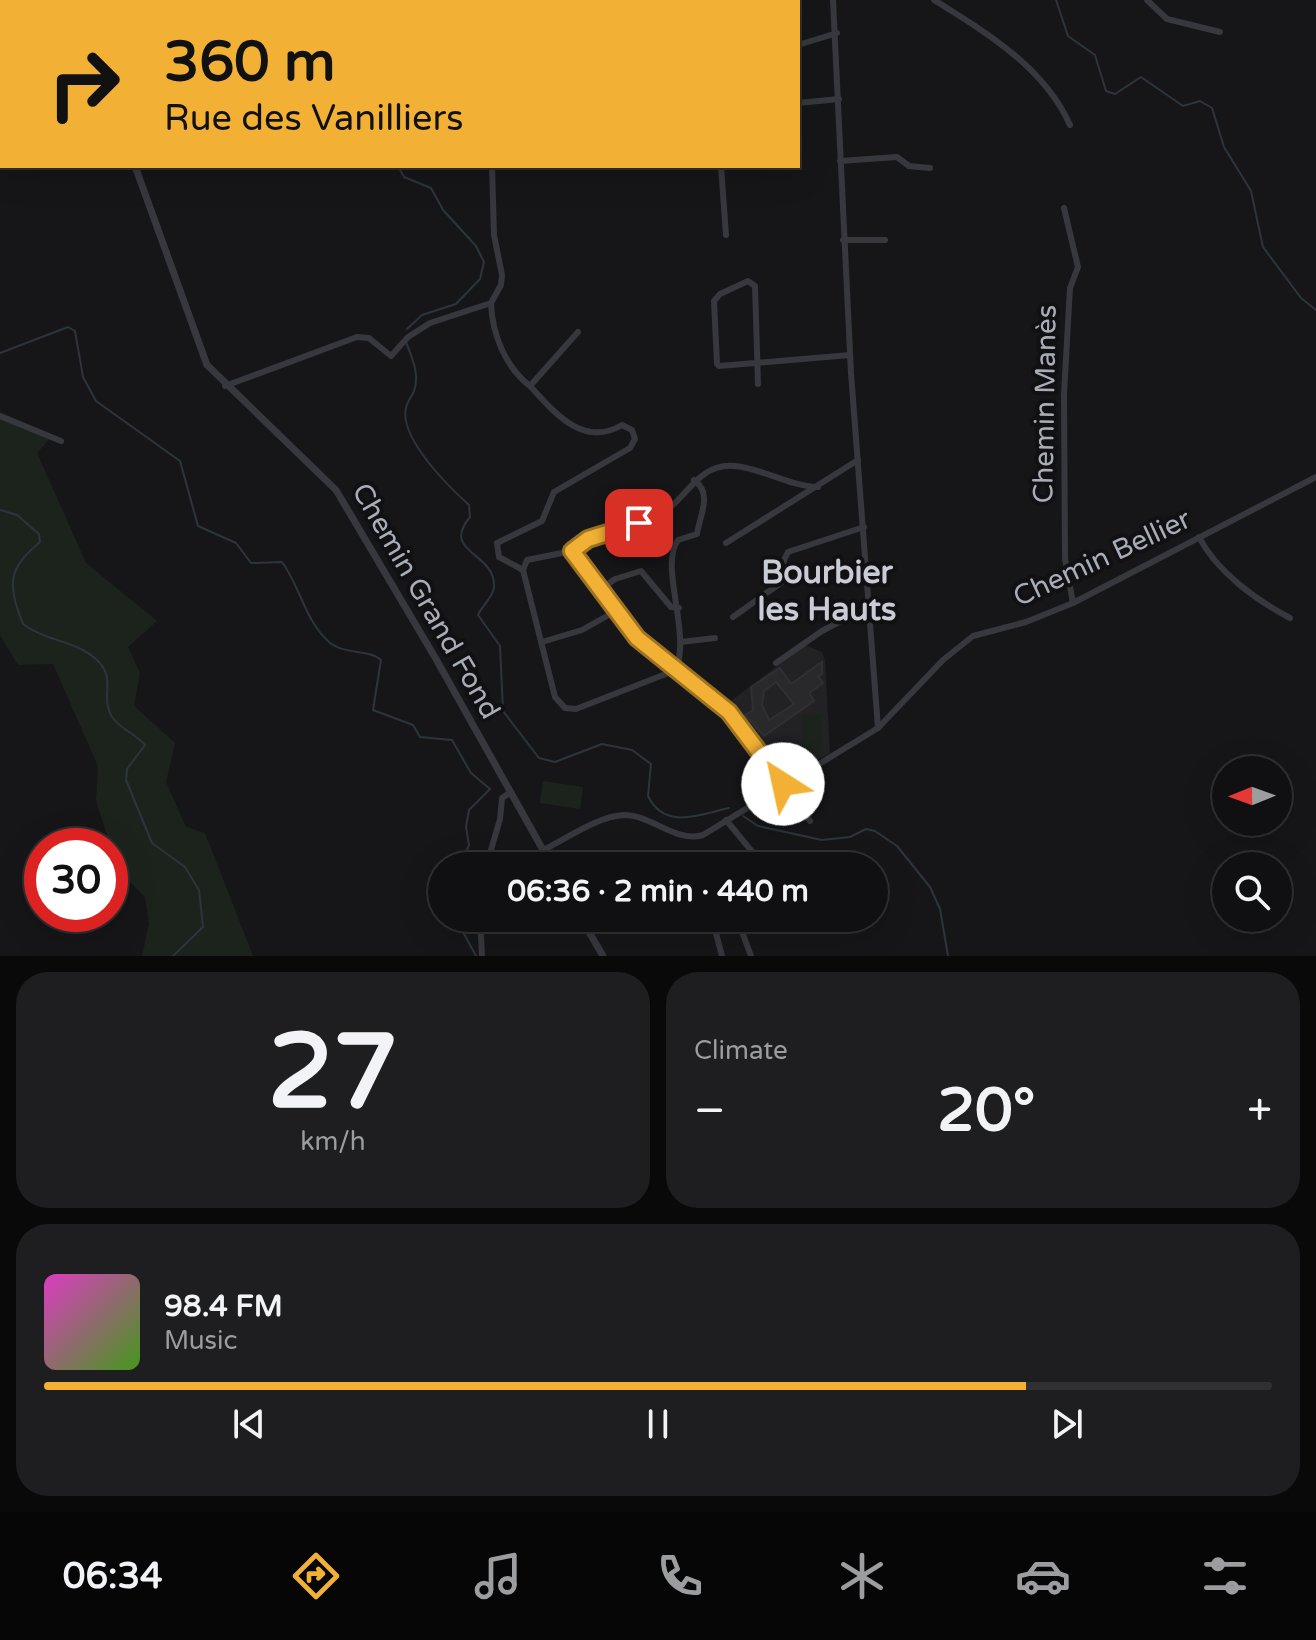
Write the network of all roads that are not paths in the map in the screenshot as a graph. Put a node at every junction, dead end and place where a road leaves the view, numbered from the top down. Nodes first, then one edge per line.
1 (833, 0) edge
2 (934, 0) edge
3 (1147, 0) edge
4 (1220, 32) dead end
5 (837, 33) junction
6 (800, 44) edge
7 (839, 99) junction
8 (800, 103) edge
9 (1070, 125) dead end
10 (840, 161) junction
11 (136, 168) edge
12 (492, 168) edge
13 (721, 168) edge
14 (930, 168) dead end
15 (1064, 208) dead end
16 (726, 235) dead end
17 (843, 240) junction
18 (885, 240) dead end
19 (491, 303) junction
20 (578, 332) dead end
21 (850, 355) junction
22 (758, 362) junction
23 (758, 384) dead end
24 (225, 386) junction
25 (530, 386) junction
26 (0, 416) edge
27 (61, 441) dead end
28 (859, 460) junction
29 (1316, 477) edge
30 (694, 480) junction
31 (818, 487) junction
32 (864, 527) junction
33 (1199, 537) junction
34 (726, 543) dead end
35 (572, 551) junction
36 (523, 570) junction
37 (600, 590) junction
38 (1073, 603) junction
39 (869, 606) junction
40 (679, 608) junction
41 (616, 611) junction
42 (733, 617) dead end
43 (1290, 618) dead end
44 (715, 638) dead end
45 (542, 642) junction
46 (681, 642) junction
47 (776, 663) dead end
48 (676, 670) junction
49 (878, 728) junction
50 (783, 784) junction
51 (511, 792) junction
52 (726, 820) junction
53 (810, 821) dead end
54 (543, 850) joint
55 (491, 852) edge
56 (752, 852) edge
57 (481, 932) edge
58 (589, 932) edge
59 (716, 932) edge
60 (742, 932) edge
61 (482, 956) edge
62 (603, 956) edge
63 (722, 956) edge
64 (751, 956) edge

1 - 5 street
2 - 9 street
3 - 4 street
5 - 6 street
5 - 7 street
7 - 8 street
7 - 10 street
10 - 14 street
10 - 17 street
11 - 24 street, Chemin Grand Fond
12 - 19 street
13 - 16 street
15 - 38 street, Chemin Manès
17 - 18 street
17 - 21 street
19 - 24 street
19 - 25 street
20 - 25 street
21 - 22 street
21 - 28 street
22 - 22 street
22 - 23 street
24 - 51 street, Chemin Grand Fond
25 - 36 street
26 - 27 street
28 - 31 street
28 - 32 street
29 - 33 street, Chemin Bellier
30 - 31 street
30 - 35 street
30 - 40 street
31 - 34 street
32 - 39 street
32 - 42 street
33 - 38 street, Chemin Bellier
33 - 43 street
35 - 36 street
35 - 37 street
36 - 45 street
37 - 40 street
37 - 41 street
38 - 49 street, Chemin Bellier
39 - 47 street
39 - 49 street
40 - 46 street
41 - 45 street
41 - 48 street
44 - 46 street
45 - 48 street
46 - 48 street
48 - 50 street
49 - 50 street, Chemin Bellier
50 - 52 street, Chemin Bellier
50 - 53 street
51 - 54 street, Chemin Grand Fond
51 - 55 street
52 - 54 street, Chemin Bellier
52 - 56 street
57 - 61 street
58 - 62 street
59 - 63 street
60 - 64 street

